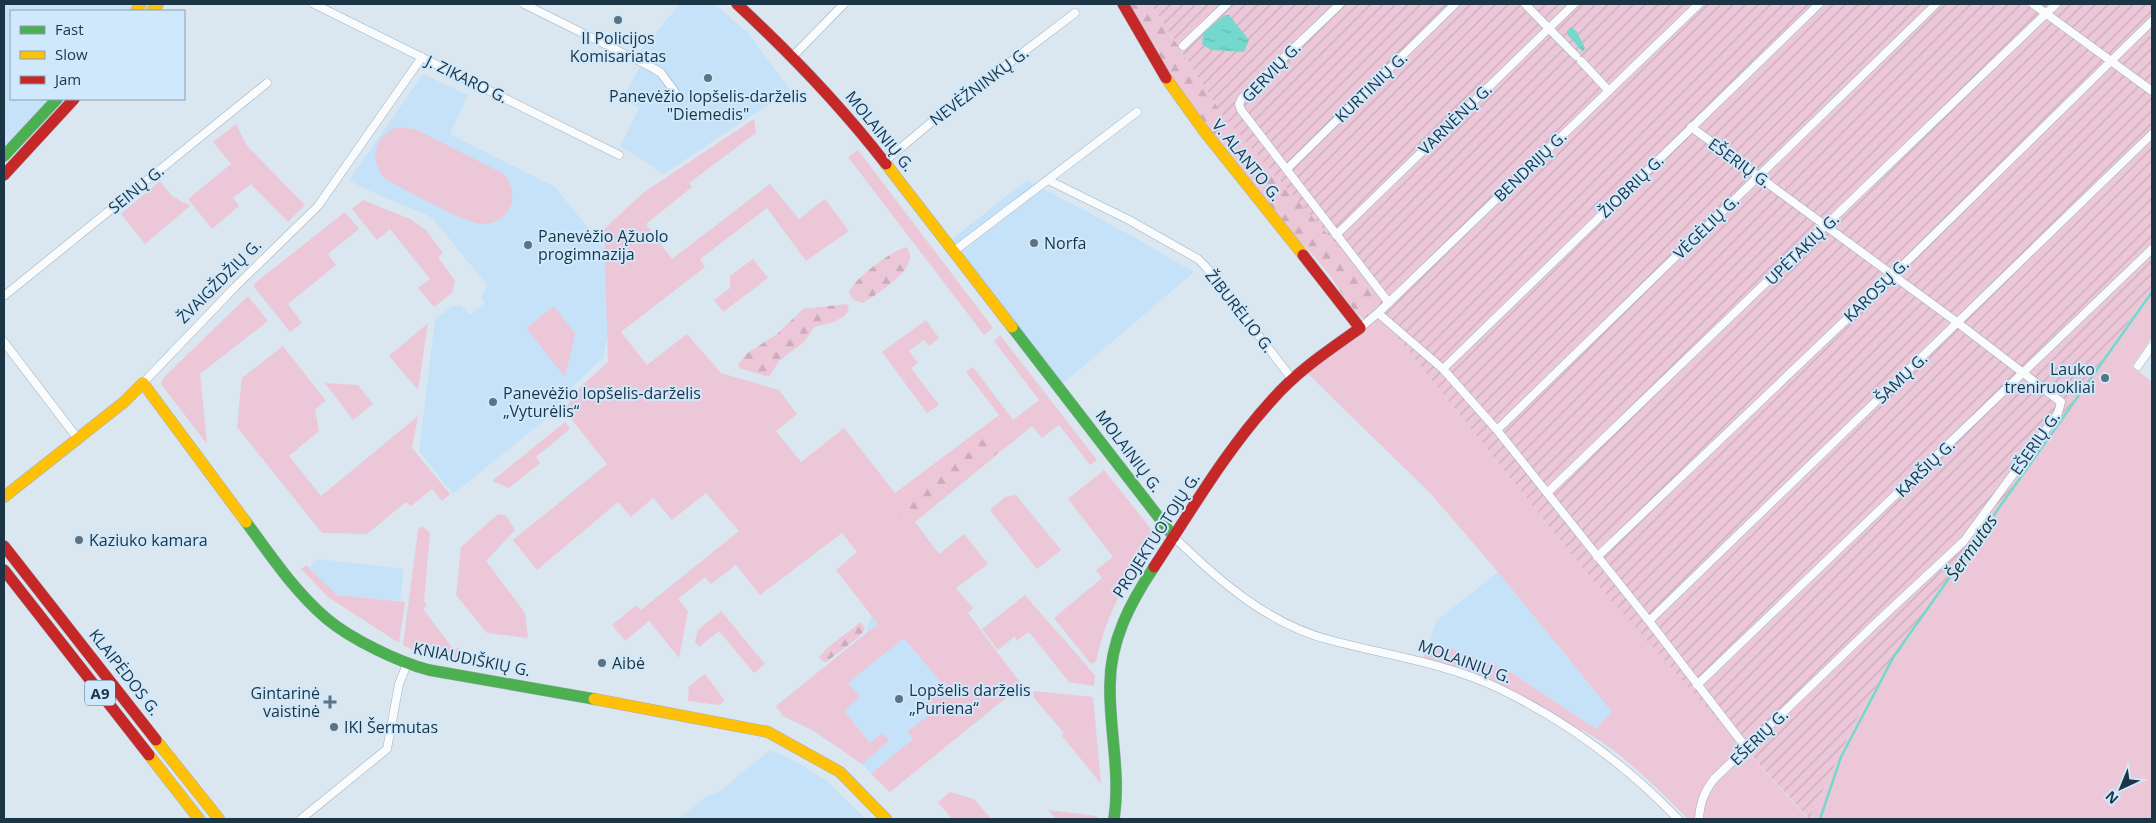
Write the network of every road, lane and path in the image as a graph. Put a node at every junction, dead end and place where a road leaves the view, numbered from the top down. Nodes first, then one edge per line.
1 (314, 4) edge
2 (524, 4) edge
3 (737, 4) edge
4 (844, 4) edge
5 (1123, 4) edge
6 (1227, 4) edge
7 (1340, 4) edge
8 (1456, 4) edge
9 (1525, 4) edge
10 (1574, 4) edge
11 (1699, 4) edge
12 (1819, 4) edge
13 (1936, 4) edge
14 (2033, 4) edge
15 (2056, 4) edge
16 (1075, 13) dead end
17 (2046, 13) junction
18 (2152, 21) edge
19 (1549, 29) junction
20 (1183, 46) dead end
21 (793, 56) junction
22 (422, 57) junction
23 (2110, 62) junction
24 (267, 82) dead end
25 (1610, 91) junction
26 (2152, 91) edge
27 (680, 99) dead end
28 (56, 100) edge
29 (73, 100) edge
30 (1137, 112) dead end
31 (1691, 127) junction
32 (2152, 134) edge
33 (619, 155) dead end
34 (4, 156) edge
35 (884, 162) junction
36 (1287, 169) junction
37 (4, 175) edge
38 (1759, 176) junction
39 (1048, 180) junction
40 (1826, 226) junction
41 (1336, 235) junction
42 (2152, 249) edge
43 (954, 251) junction
44 (1893, 275) junction
45 (4, 296) edge
46 (1389, 303) junction
47 (1378, 313) junction
48 (1958, 323) junction
49 (1360, 328) junction
50 (4, 342) edge
51 (2152, 346) edge
52 (2138, 366) dead end
53 (1443, 369) junction
54 (2024, 374) junction
55 (1292, 379) junction
56 (143, 383) junction
57 (1496, 430) junction
58 (78, 439) junction
59 (1547, 493) junction
60 (4, 497) edge
61 (1174, 537) junction
62 (4, 546) edge
63 (1597, 557) junction
64 (4, 570) edge
65 (1649, 621) junction
66 (407, 664) junction
67 (1697, 685) junction
68 (1747, 749) junction
69 (198, 819) edge
70 (218, 819) edge
71 (301, 819) edge
72 (886, 819) edge
73 (1114, 819) edge
74 (1678, 819) edge
75 (1699, 819) edge

1 - 22 street, J. ZIKARO G.
2 - 27 street
3 - 21 main road, MOLAINIŲ G.
4 - 21 street
5 - 49 main road, V. ALANTO G.
6 - 20 street
7 - 36 street, GERVIŲ G.
8 - 36 street, KURTINIŲ G.
9 - 19 street
10 - 19 street, VARNĖNŲ G.
11 - 25 street, BENDRIJŲ G.
12 - 31 street, ŽIOBRIŲ G.
13 - 38 street, VĖGĖLIŲ G.
14 - 17 street
15 - 17 street, UPĖTAKIŲ G.
16 - 35 street, NEVĖŽNINKŲ G.
17 - 23 street
17 - 40 street, UPĖTAKIŲ G.
18 - 23 street, KAROSŲ G.
19 - 25 street
19 - 41 street, VARNĖNŲ G.
21 - 35 main road, MOLAINIŲ G.
22 - 33 street, J. ZIKARO G.
22 - 56 street, ŽVAIGŽDŽIŲ G.
23 - 26 street
23 - 44 street, KAROSŲ G.
24 - 45 street, SEINŲ G.
25 - 46 street, BENDRIJŲ G.
28 - 34 main road
29 - 37 main road
30 - 39 street
31 - 38 street, EŠERIŲ G.
31 - 53 street, ŽIOBRIŲ G.
32 - 48 street, ŠAMŲ G.
35 - 43 main road, MOLAINIŲ G.
36 - 41 street
38 - 40 street, EŠERIŲ G.
38 - 57 street, VĖGĖLIŲ G.
39 - 43 street
39 - 55 street, ŽIBURĖLIO G.
40 - 44 street, EŠERIŲ G.
40 - 59 street, UPĖTAKIŲ G.
41 - 46 street
42 - 54 street, KARŠIŲ G.
43 - 61 main road, MOLAINIŲ G.
44 - 48 street, EŠERIŲ G.
44 - 63 street, KAROSŲ G.
46 - 47 street, BENDRIJŲ G.
47 - 49 street, BENDRIJŲ G.
47 - 53 street
48 - 54 street, EŠERIŲ G.
48 - 65 street, ŠAMŲ G.
49 - 55 main road, PROJEKTUOTOJŲ G.
50 - 58 street
51 - 52 street
53 - 57 street
54 - 67 street, KARŠIŲ G.
54 - 68 street, EŠERIŲ G.
55 - 61 main road, PROJEKTUOTOJŲ G.
56 - 58 main road, ŽVAIGŽDŽIŲ G.
56 - 66 main road, KNIAUDIŠKIŲ G.
57 - 59 street
58 - 60 main road, ŽVAIGŽDŽIŲ G.
59 - 63 street
61 - 73 main road, PROJEKTUOTOJŲ G.
61 - 74 street, MOLAINIŲ G.
62 - 70 main road, KLAIPĖDOS G. / A9
63 - 65 street
64 - 69 main road, KLAIPĖDOS G. / A9
65 - 67 street
66 - 71 street
66 - 72 main road, KNIAUDIŠKIŲ G.
67 - 68 street
68 - 75 street, EŠERIŲ G.

